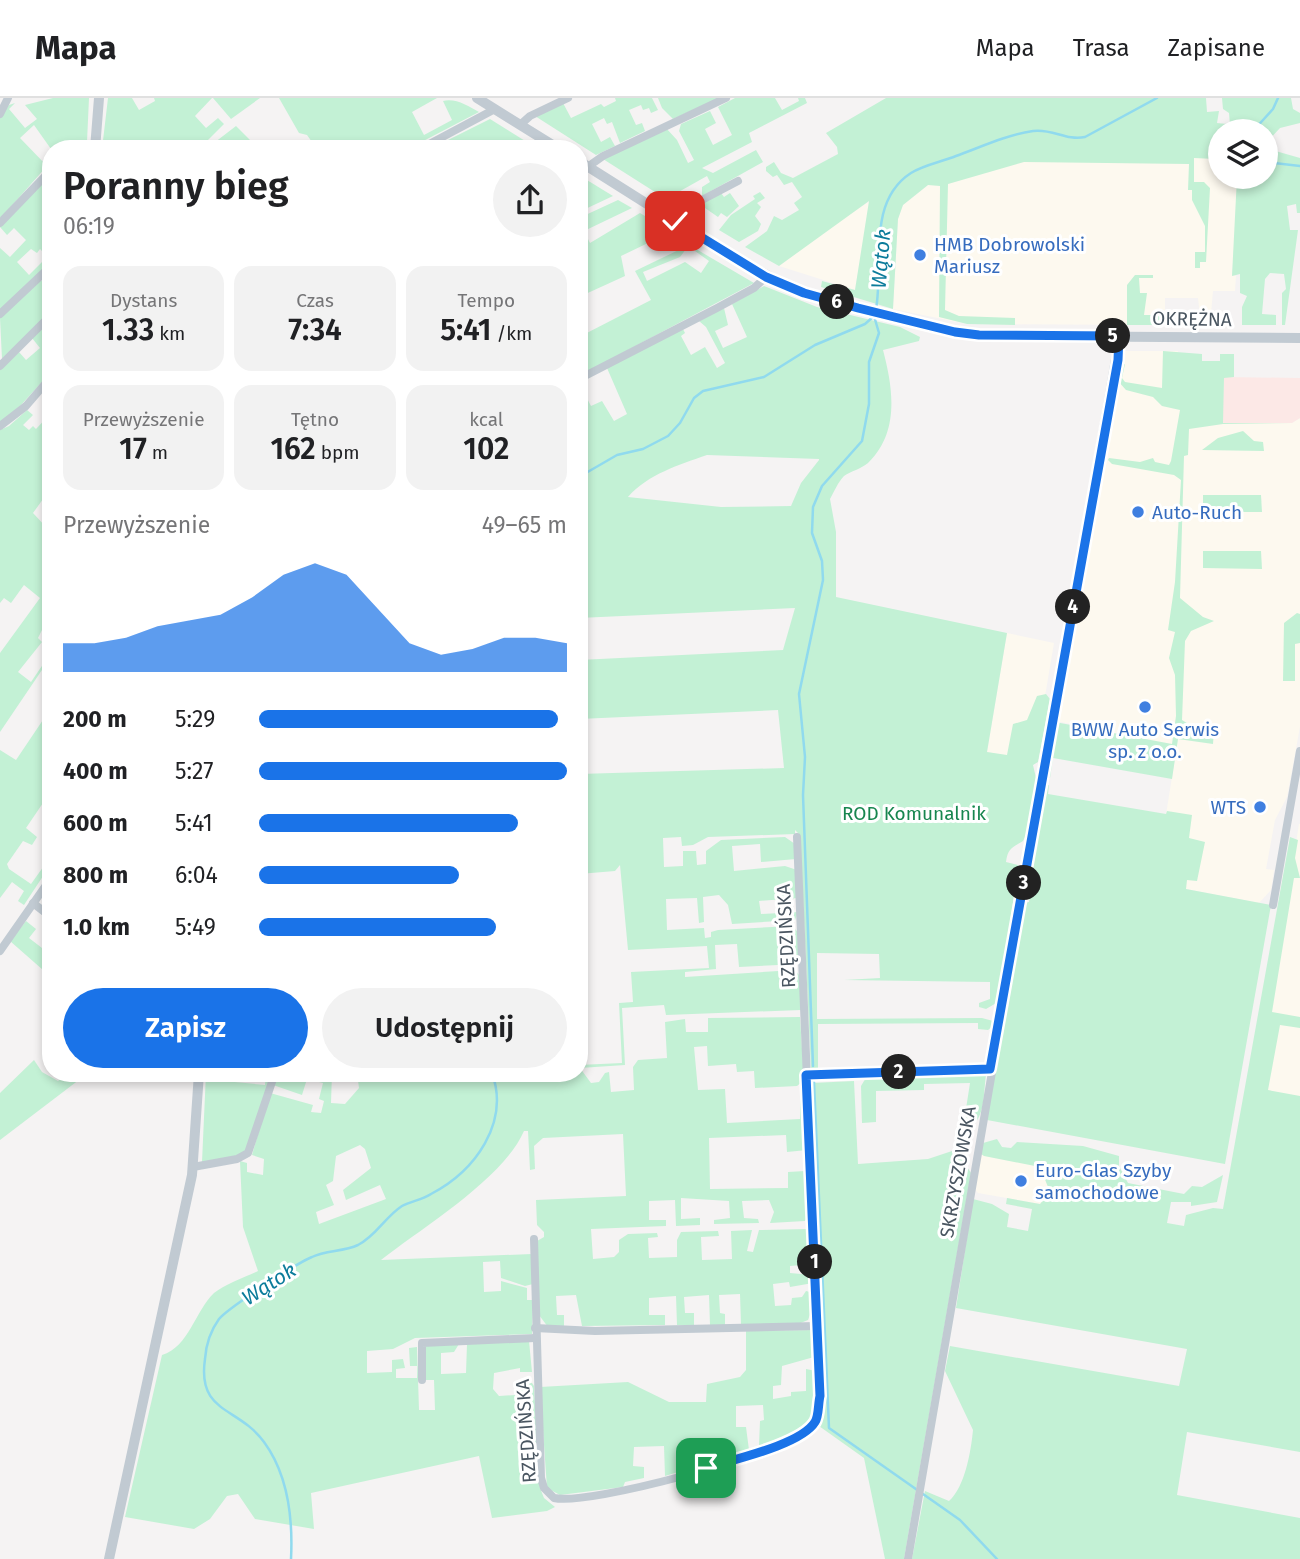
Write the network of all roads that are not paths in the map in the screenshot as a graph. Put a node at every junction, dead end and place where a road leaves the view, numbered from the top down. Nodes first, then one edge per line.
1 (8, 98) edge
2 (99, 98) edge
3 (477, 98) edge
4 (568, 98) edge
5 (726, 98) edge
6 (495, 109) junction
7 (0, 114) edge
8 (520, 125) junction
9 (96, 140) edge
10 (437, 140) edge
11 (544, 140) edge
12 (588, 164) edge
13 (588, 170) edge
14 (42, 179) edge
15 (738, 181) dead end
16 (675, 221) junction
17 (0, 223) edge
18 (42, 274) edge
19 (766, 277) junction
20 (0, 314) edge
21 (42, 324) edge
22 (1119, 336) junction
23 (1300, 338) edge
24 (0, 366) edge
25 (588, 374) edge
26 (42, 387) edge
27 (0, 426) edge
28 (1300, 751) edge
29 (797, 837) dead end
30 (42, 890) edge
31 (33, 903) junction
32 (1273, 905) dead end
33 (42, 910) edge
34 (0, 951) edge
35 (990, 1069) junction
36 (806, 1075) junction
37 (198, 1082) edge
38 (272, 1082) edge
39 (193, 1167) junction
40 (534, 1239) dead end
41 (817, 1326) junction
42 (535, 1328) junction
43 (535, 1338) junction
44 (422, 1380) dead end
45 (109, 1559) edge
46 (908, 1559) edge

1 - 7 street
2 - 9 street
3 - 6 street
4 - 8 street
5 - 12 street
6 - 8 street
6 - 10 street
8 - 11 street
13 - 16 street, OKRĘŻNA
14 - 17 street
15 - 16 street
16 - 19 street, OKRĘŻNA
18 - 20 street
19 - 22 street, OKRĘŻNA
19 - 25 street
21 - 24 street
22 - 23 street, OKRĘŻNA
22 - 35 street, SKRZYSZOWSKA
26 - 27 street
28 - 32 street
29 - 36 street, RZĘDZIŃSKA
30 - 31 street
31 - 33 street
31 - 34 street
35 - 36 street
35 - 46 street, SKRZYSZOWSKA
36 - 41 street, RZĘDZIŃSKA
37 - 39 street
38 - 39 street
39 - 45 street
40 - 42 street, RZĘDZIŃSKA
41 - 42 street
41 - 43 street, RZĘDZIŃSKA
42 - 43 street, RZĘDZIŃSKA
43 - 44 street

